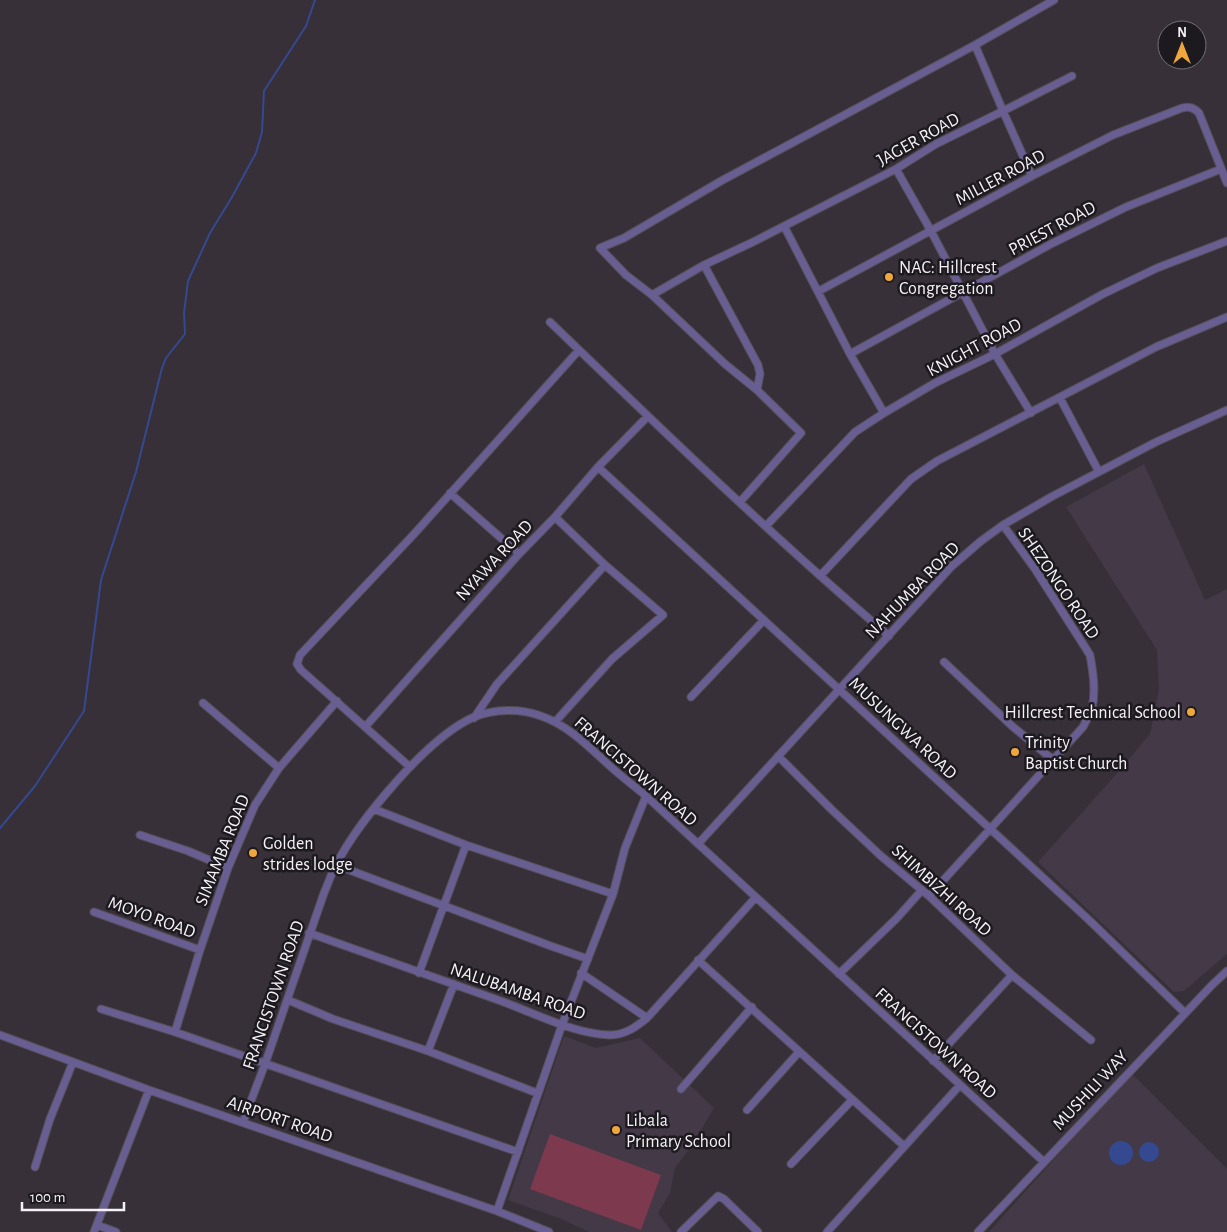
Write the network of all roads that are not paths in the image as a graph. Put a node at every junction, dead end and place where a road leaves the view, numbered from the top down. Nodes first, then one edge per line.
1 (1054, 0) edge
2 (975, 45) junction
3 (1072, 76) dead end
4 (1003, 111) junction
5 (896, 168) junction
6 (1221, 170) junction
7 (1032, 176) junction
8 (1227, 183) edge
9 (784, 226) junction
10 (931, 231) junction
11 (1227, 241) edge
12 (704, 265) junction
13 (819, 292) junction
14 (964, 293) junction
15 (652, 295) junction
16 (1227, 317) edge
17 (550, 322) dead end
18 (578, 350) junction
19 (850, 354) junction
20 (995, 354) junction
21 (757, 390) junction
22 (1060, 398) junction
23 (1227, 410) edge
24 (884, 413) junction
25 (1031, 413) junction
26 (648, 416) junction
27 (598, 468) junction
28 (1099, 472) junction
29 (450, 493) junction
30 (740, 502) junction
31 (555, 518) junction
32 (1003, 525) junction
33 (766, 526) junction
34 (519, 554) junction
35 (605, 565) junction
36 (820, 576) junction
37 (763, 622) junction
38 (889, 636) junction
39 (944, 662) dead end
40 (838, 690) junction
41 (691, 697) dead end
42 (337, 701) junction
43 (203, 703) dead end
44 (474, 718) junction
45 (555, 722) junction
46 (365, 727) junction
47 (778, 756) junction
48 (1052, 759) junction
49 (410, 767) junction
50 (279, 768) junction
51 (646, 796) junction
52 (374, 809) junction
53 (990, 830) junction
54 (140, 835) dead end
55 (698, 844) junction
56 (466, 845) junction
57 (336, 865) junction
58 (228, 868) junction
59 (922, 890) junction
60 (613, 894) junction
61 (929, 896) junction
62 (756, 897) junction
63 (444, 906) junction
64 (94, 912) dead end
65 (310, 933) junction
66 (200, 950) junction
67 (588, 959) junction
68 (698, 960) junction
69 (419, 972) junction
70 (1227, 972) edge
71 (581, 973) junction
72 (839, 974) junction
73 (1012, 975) junction
74 (454, 984) junction
75 (288, 1000) junction
76 (752, 1007) junction
77 (101, 1009) dead end
78 (1185, 1013) junction
79 (647, 1018) junction
80 (562, 1025) junction
81 (175, 1032) junction
82 (0, 1035) edge
83 (1091, 1040) dead end
84 (428, 1051) junction
85 (799, 1052) junction
86 (933, 1061) junction
87 (73, 1062) junction
88 (265, 1064) junction
89 (960, 1085) junction
90 (681, 1089) dead end
91 (149, 1090) junction
92 (537, 1093) junction
93 (852, 1100) junction
94 (747, 1110) dead end
95 (243, 1122) junction
96 (904, 1146) junction
97 (518, 1152) junction
98 (1044, 1162) junction
99 (791, 1164) dead end
100 (35, 1167) dead end
101 (497, 1211) junction
102 (95, 1229) edge
103 (116, 1232) edge
104 (550, 1232) edge
105 (681, 1232) edge
106 (758, 1232) edge
107 (827, 1232) edge
108 (978, 1232) edge

1 - 2 street
2 - 4 street
2 - 15 street
3 - 4 street, JAGER ROAD
4 - 5 street, JAGER ROAD
4 - 7 street
5 - 9 street, JAGER ROAD
5 - 10 street
6 - 7 street, MILLER ROAD
6 - 8 street
6 - 14 street, PRIEST ROAD
7 - 10 street, MILLER ROAD
9 - 12 street, JAGER ROAD
9 - 13 street
10 - 13 street, MILLER ROAD
10 - 14 street
11 - 20 street, KNIGHT ROAD
12 - 15 street, JAGER ROAD
12 - 21 street
13 - 19 street
14 - 19 street, PRIEST ROAD
14 - 20 street
15 - 21 street
16 - 22 street
17 - 18 street
18 - 26 street
18 - 29 street
19 - 24 street
20 - 24 street, KNIGHT ROAD
20 - 25 street
21 - 30 street
22 - 25 street
22 - 28 street
23 - 28 street, NAHUMBA ROAD
24 - 33 street, KNIGHT ROAD
25 - 36 street
26 - 27 street, NYAWA ROAD
26 - 30 street
27 - 31 street, NYAWA ROAD
27 - 37 street, MUSUNGWA ROAD
28 - 32 street, NAHUMBA ROAD
29 - 34 street
29 - 42 street
30 - 33 street
31 - 34 street, NYAWA ROAD
31 - 35 street
32 - 38 street, NAHUMBA ROAD
32 - 48 street, SHEZONGO ROAD
33 - 36 street
34 - 46 street, NYAWA ROAD
35 - 44 street
35 - 45 street
36 - 38 street
37 - 40 street, MUSUNGWA ROAD
37 - 41 street
38 - 40 street, NAHUMBA ROAD
39 - 48 street
40 - 47 street, NAHUMBA ROAD
40 - 53 street, MUSUNGWA ROAD
42 - 46 street
42 - 50 street, SIMAMBA ROAD
43 - 50 street
44 - 45 street, FRANCISTOWN ROAD
44 - 49 street, FRANCISTOWN ROAD
45 - 51 street, FRANCISTOWN ROAD
46 - 49 street
47 - 55 street, NAHUMBA ROAD
47 - 59 street, SHIMBIZHI ROAD
48 - 53 street, SHEZONGO ROAD
49 - 52 street, FRANCISTOWN ROAD
50 - 58 street, SIMAMBA ROAD
51 - 55 street, FRANCISTOWN ROAD
51 - 60 street
52 - 56 street
52 - 57 street, FRANCISTOWN ROAD
53 - 61 street, SHEZONGO ROAD
53 - 78 street, MUSUNGWA ROAD
54 - 58 street
55 - 62 street, FRANCISTOWN ROAD
56 - 60 street
56 - 63 street
57 - 63 street
57 - 65 street, FRANCISTOWN ROAD
58 - 66 street, SIMAMBA ROAD
59 - 61 street, SHIMBIZHI ROAD
59 - 72 street
60 - 67 street
61 - 73 street, SHIMBIZHI ROAD
62 - 68 street, NALUBAMBA ROAD
62 - 72 street, FRANCISTOWN ROAD
63 - 67 street
63 - 69 street
64 - 66 street, MOYO ROAD
65 - 69 street, NALUBAMBA ROAD
65 - 75 street, FRANCISTOWN ROAD
66 - 81 street, SIMAMBA ROAD
67 - 71 street
68 - 76 street
68 - 79 street, NALUBAMBA ROAD
69 - 74 street, NALUBAMBA ROAD
70 - 78 street, MUSHILI WAY
71 - 79 street
71 - 80 street
72 - 86 street, FRANCISTOWN ROAD
73 - 83 street, SHIMBIZHI ROAD
73 - 86 street
74 - 80 street, NALUBAMBA ROAD
74 - 84 street
75 - 84 street
75 - 88 street, FRANCISTOWN ROAD
76 - 85 street
76 - 90 street
77 - 81 street
78 - 98 street, MUSHILI WAY
79 - 80 street, NALUBAMBA ROAD
80 - 92 street
81 - 88 street
82 - 87 street, AIRPORT ROAD
84 - 92 street
85 - 93 street
85 - 94 street
86 - 89 street, FRANCISTOWN ROAD
87 - 91 street, AIRPORT ROAD
87 - 100 street
88 - 95 street, FRANCISTOWN ROAD
88 - 97 street
89 - 96 street
89 - 98 street, FRANCISTOWN ROAD
91 - 95 street, AIRPORT ROAD
91 - 102 street
92 - 97 street
93 - 96 street
93 - 99 street
95 - 101 street, AIRPORT ROAD
96 - 107 street
97 - 101 street
98 - 108 street, MUSHILI WAY
101 - 104 street, AIRPORT ROAD
102 - 103 street
105 - 106 street

